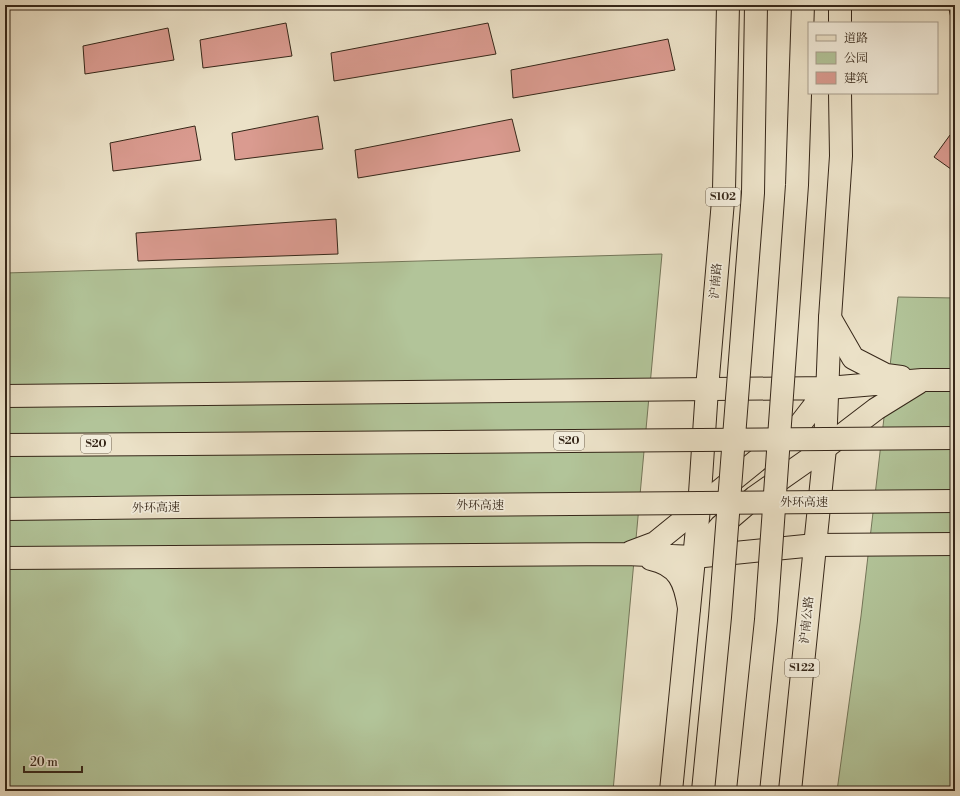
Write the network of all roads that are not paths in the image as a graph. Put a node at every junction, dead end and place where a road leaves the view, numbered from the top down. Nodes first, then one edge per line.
1 (728, 5) edge
2 (756, 5) edge
3 (803, 5) edge
4 (840, 5) edge
5 (840, 22) edge
6 (840, 94) edge
7 (830, 318) junction
8 (922, 380) junction
9 (955, 380) edge
10 (828, 388) junction
11 (707, 389) junction
12 (5, 396) edge
13 (955, 438) edge
14 (5, 445) edge
15 (825, 448) junction
16 (955, 501) edge
17 (699, 508) junction
18 (5, 509) edge
19 (955, 544) edge
20 (815, 545) junction
21 (626, 554) junction
22 (694, 557) junction
23 (5, 558) edge
24 (689, 608) junction
25 (672, 791) edge
26 (703, 791) edge
27 (748, 791) edge
28 (790, 791) edge

1 - 11 main road, 沪南路 / S102
2 - 26 main road, bridge
3 - 27 main road, bridge
4 - 5 main road
6 - 7 main road
7 - 8 main road
7 - 10 main road
8 - 9 main road
8 - 10 main road
8 - 15 main road
10 - 11 main road
10 - 15 main road
10 - 17 main road
11 - 12 main road
11 - 17 main road, 沪南路 / S102
13 - 14 main road, S20, bridge
15 - 20 main road
15 - 22 main road
16 - 18 main road, 外环高速, bridge
17 - 21 main road
17 - 22 main road, 沪南路 / S102
19 - 20 main road
20 - 22 main road
20 - 28 main road, 沪南公路 / S122
21 - 22 main road
21 - 23 main road
21 - 24 main road
22 - 24 main road
24 - 25 main road

